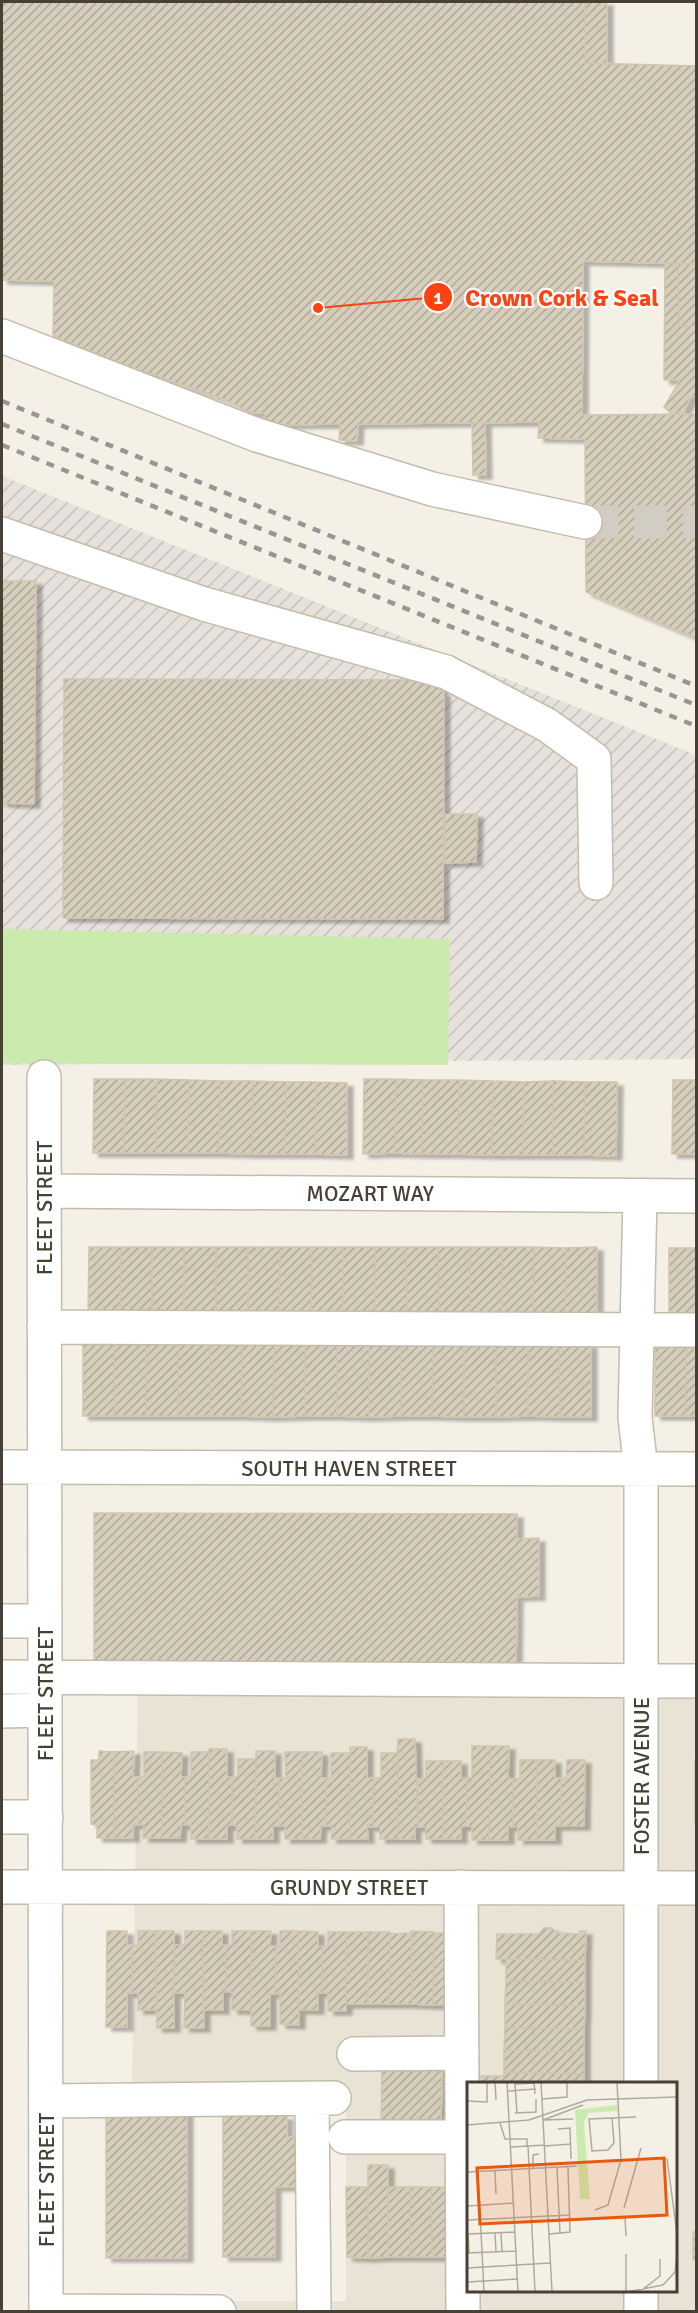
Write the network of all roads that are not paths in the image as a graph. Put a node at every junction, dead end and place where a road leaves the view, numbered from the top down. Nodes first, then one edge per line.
1 (2, 336) edge
2 (585, 522) tunnel mouth
3 (2, 534) edge
4 (596, 883) dead end
5 (45, 1077) dead end
6 (44, 1191) junction
7 (640, 1196) junction
8 (696, 1196) edge
9 (44, 1327) junction
10 (636, 1330) junction
11 (696, 1330) edge
12 (2, 1467) edge
13 (45, 1467) junction
14 (641, 1469) junction
15 (696, 1469) edge
16 (2, 1621) edge
17 (45, 1621) junction
18 (2, 1677) edge
19 (45, 1678) junction
20 (641, 1680) junction
21 (696, 1681) edge
22 (45, 1710) junction
23 (2, 1711) edge
24 (2, 1817) edge
25 (46, 1817) junction
26 (2, 1887) edge
27 (47, 1887) junction
28 (461, 1887) junction
29 (641, 1887) junction
30 (696, 1888) edge
31 (462, 2053) junction
32 (354, 2054) dead end
33 (641, 2082) edge
34 (46, 2101) junction
35 (345, 2137) dead end
36 (463, 2137) junction
37 (641, 2292) edge
38 (46, 2311) edge
39 (219, 2312) edge
40 (314, 2312) edge
41 (464, 2312) edge
42 (641, 2312) edge

1 - 2 street
3 - 4 street
5 - 6 street, FLEET STREET
6 - 7 street, MOZART WAY
6 - 9 street, FLEET STREET
7 - 8 street, MOZART WAY
7 - 10 street, FOSTER AVENUE
9 - 10 street
9 - 13 street, FLEET STREET
10 - 11 street
10 - 14 street, FOSTER AVENUE
12 - 13 street, SOUTH HAVEN STREET
13 - 14 street, SOUTH HAVEN STREET
13 - 17 street, FLEET STREET
14 - 15 street, SOUTH HAVEN STREET
14 - 20 street, FOSTER AVENUE
16 - 17 street
17 - 19 street, FLEET STREET
18 - 19 street
19 - 20 street
19 - 22 street, FLEET STREET
20 - 21 street
20 - 29 street, FOSTER AVENUE
22 - 23 street
22 - 25 street, FLEET STREET
24 - 25 street
25 - 27 street, FLEET STREET
26 - 27 street, GRUNDY STREET
27 - 28 street, GRUNDY STREET
27 - 34 street, FLEET STREET
28 - 29 street, GRUNDY STREET
28 - 31 street
29 - 30 street, GRUNDY STREET
29 - 33 street, FOSTER AVENUE
31 - 32 street
31 - 36 street
34 - 38 street, FLEET STREET
34 - 40 street
35 - 36 street
36 - 41 street
37 - 42 street
38 - 39 street

